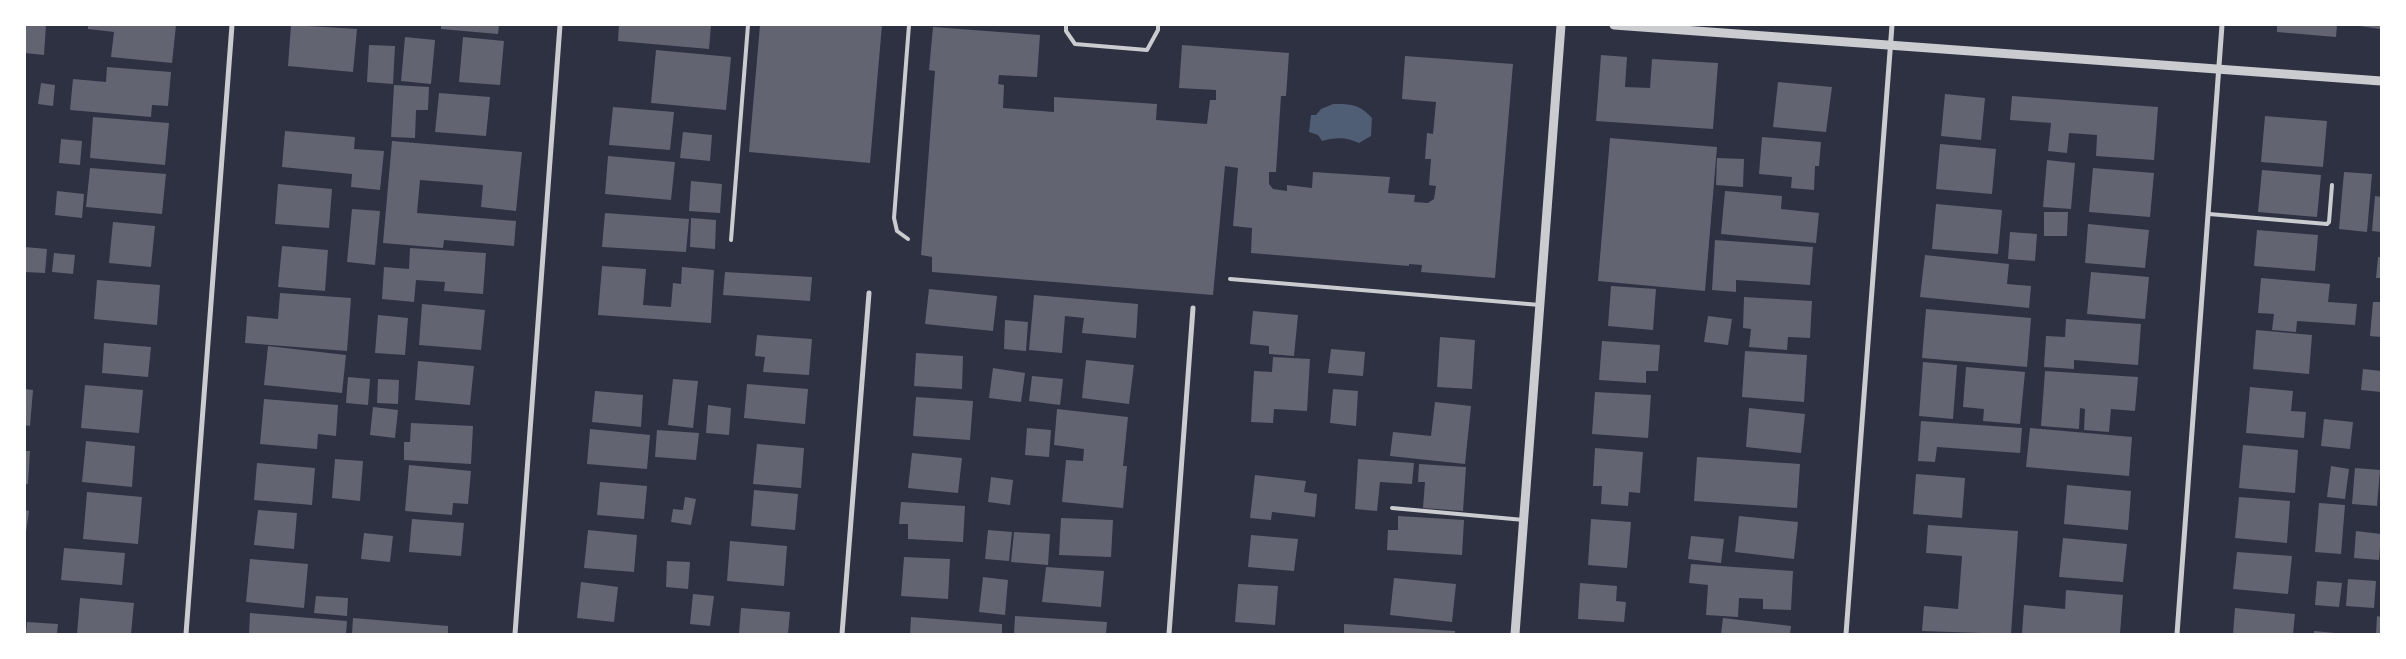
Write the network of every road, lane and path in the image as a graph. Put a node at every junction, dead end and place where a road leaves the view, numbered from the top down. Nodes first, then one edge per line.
1 (232, 25) edge
2 (560, 25) edge
3 (748, 25) edge
4 (909, 25) edge
5 (1066, 25) edge
6 (1158, 25) edge
7 (1561, 25) edge
8 (1614, 25) edge
9 (1892, 25) edge
10 (2222, 25) edge
11 (1891, 45) junction
12 (2219, 69) junction
13 (2381, 81) edge
14 (2332, 185) dead end
15 (2209, 214) junction
16 (908, 239) dead end
17 (731, 240) dead end
18 (1230, 279) dead end
19 (869, 293) dead end
20 (1540, 305) junction
21 (1193, 308) dead end
22 (1392, 508) dead end
23 (1524, 520) junction
24 (186, 634) edge
25 (515, 634) edge
26 (842, 634) edge
27 (1169, 634) edge
28 (1515, 634) edge
29 (1846, 634) edge
30 (2177, 634) edge

1 - 24 street
2 - 25 street
3 - 17 lane
4 - 16 lane
5 - 6 lane
7 - 20 street
8 - 11 street
9 - 11 street
10 - 12 street
11 - 12 street
11 - 29 street
12 - 13 street
12 - 15 street
14 - 15 lane
15 - 30 street
18 - 20 lane
19 - 26 street
20 - 23 street
21 - 27 street
22 - 23 lane
23 - 28 street

